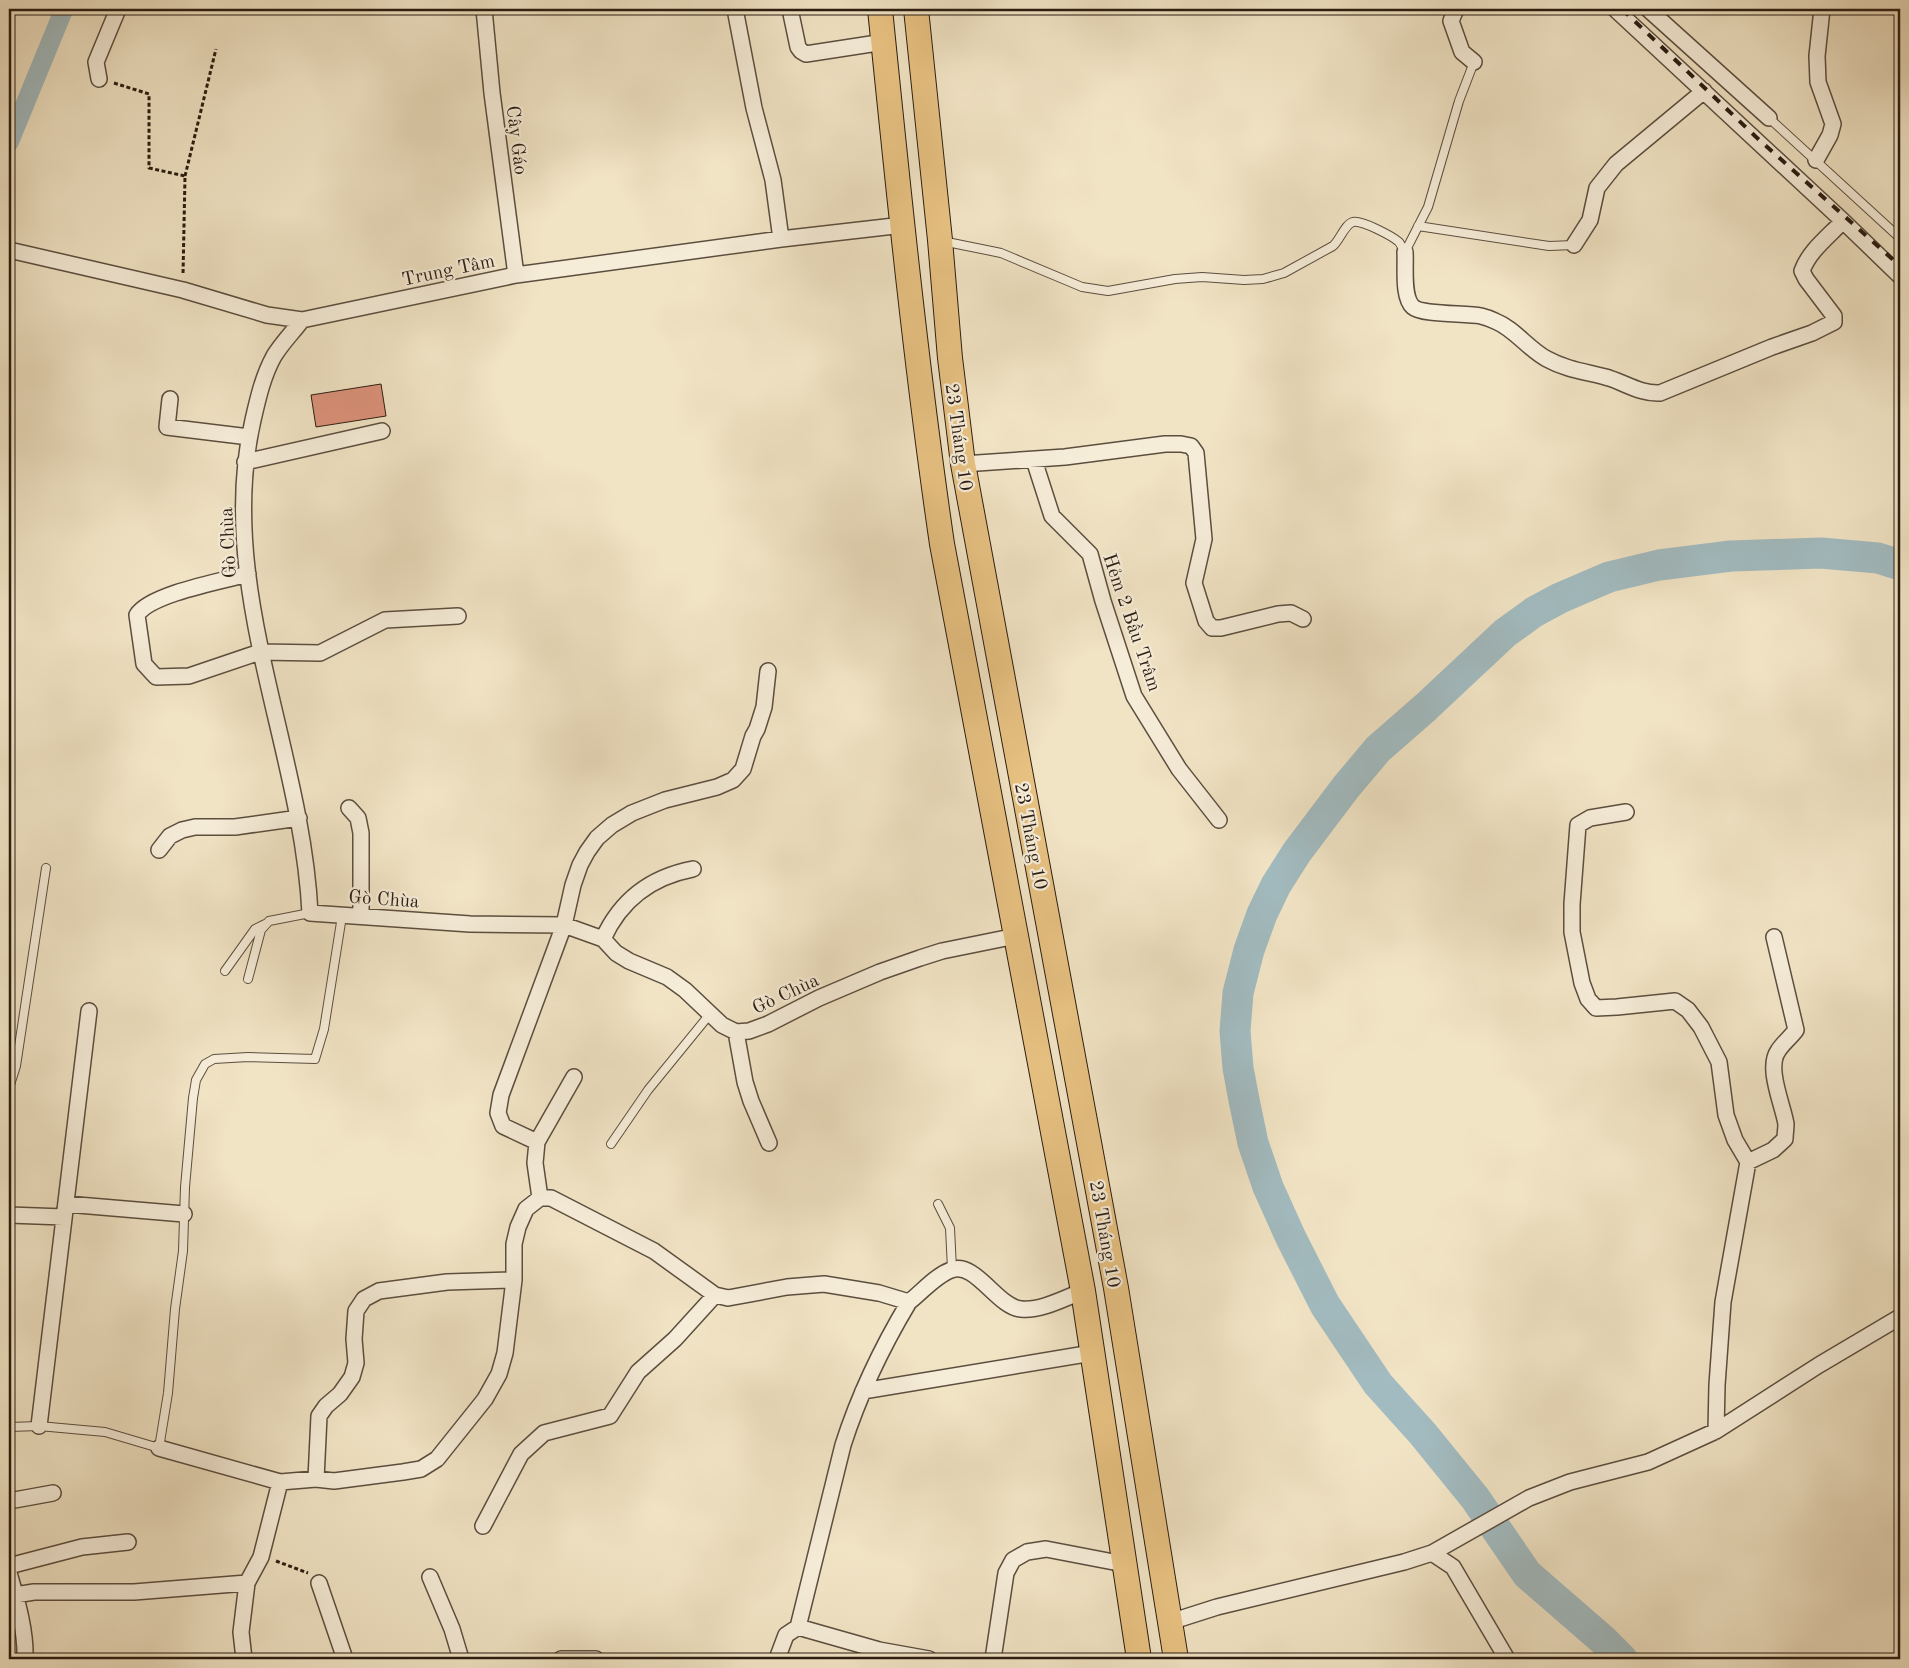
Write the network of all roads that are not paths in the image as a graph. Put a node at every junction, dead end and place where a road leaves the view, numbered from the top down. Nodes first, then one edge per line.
1 (118, 9) edge
2 (484, 9) edge
3 (735, 9) edge
4 (790, 9) edge
5 (880, 9) edge
6 (916, 9) edge
7 (1456, 9) edge
8 (1615, 9) edge
9 (1648, 9) edge
10 (1822, 9) edge
11 (884, 42) junction
12 (1474, 62) joint
13 (99, 79) road end
14 (1704, 91) junction
15 (1769, 118) joint
16 (1816, 160) junction
17 (1843, 221) junction
18 (903, 226) junction
19 (1418, 226) junction
20 (938, 230) junction
21 (1900, 238) edge
22 (781, 239) junction
23 (1574, 245) joint
24 (9, 250) edge
25 (1405, 252) junction
26 (516, 276) junction
27 (1900, 276) edge
28 (302, 320) junction
29 (170, 400) dead end
30 (382, 432) dead end
31 (249, 437) junction
32 (1034, 460) junction
33 (244, 462) junction
34 (963, 464) junction
35 (248, 574) junction
36 (458, 616) dead end
37 (1303, 619) dead end
38 (260, 652) junction
39 (768, 671) dead end
40 (349, 808) dead end
41 (1626, 812) dead end
42 (299, 818) junction
43 (1219, 820) dead end
44 (160, 850) dead end
45 (46, 868) dead end
46 (693, 869) dead end
47 (310, 913) junction
48 (342, 916) junction
49 (361, 916) junction
50 (269, 922) junction
51 (564, 925) junction
52 (1016, 936) junction
53 (1774, 936) dead end
54 (603, 939) junction
55 (225, 971) dead end
56 (248, 979) dead end
57 (89, 1011) dead end
58 (710, 1014) junction
59 (736, 1032) junction
60 (574, 1077) dead end
61 (9, 1088) edge
62 (537, 1142) junction
63 (769, 1143) dead end
64 (611, 1144) dead end
65 (1748, 1162) junction
66 (540, 1198) junction
67 (938, 1204) dead end
68 (65, 1211) junction
69 (184, 1214) junction
70 (9, 1215) edge
71 (952, 1269) junction
72 (514, 1280) junction
73 (1083, 1291) junction
74 (715, 1295) junction
75 (909, 1302) junction
76 (1900, 1317) edge
77 (1092, 1353) junction
78 (863, 1390) junction
79 (39, 1426) junction
80 (9, 1427) edge
81 (1716, 1431) junction
82 (159, 1448) junction
83 (316, 1479) junction
84 (280, 1482) junction
85 (53, 1493) dead end
86 (9, 1501) edge
87 (483, 1526) dead end
88 (128, 1542) dead end
89 (1432, 1553) junction
90 (1124, 1564) junction
91 (9, 1566) edge
92 (9, 1573) edge
93 (430, 1577) dead end
94 (247, 1583) junction
95 (319, 1583) road end
96 (15, 1595) junction
97 (1170, 1622) junction
98 (798, 1628) junction
99 (1134, 1629) junction
100 (24, 1659) edge
101 (244, 1659) edge
102 (346, 1659) edge
103 (461, 1659) edge
104 (561, 1659) edge
105 (596, 1659) edge
106 (777, 1659) edge
107 (929, 1659) edge
108 (993, 1659) edge
109 (1139, 1659) edge
110 (1176, 1659) edge
111 (1507, 1659) edge

1 - 13 street
2 - 26 street, Cây Gáo
3 - 22 street
4 - 11 street
5 - 11 main road, 23 Tháng 10
6 - 20 main road, 23 Tháng 10
7 - 12 street
8 - 14 street
9 - 15 street
10 - 16 street
11 - 18 main road, 23 Tháng 10
12 - 19 lane
14 - 17 street
14 - 23 street
15 - 16 lane
16 - 21 lane
17 - 25 street
17 - 27 street
18 - 20 main road
18 - 22 street, Trung Tâm
18 - 52 main road, 23 Tháng 10
19 - 23 lane
19 - 25 lane
20 - 25 lane
20 - 34 main road, 23 Tháng 10
22 - 26 street, Trung Tâm
24 - 28 street, Trung Tâm
26 - 28 street, Trung Tâm
28 - 31 street, Gò Chùa
29 - 31 street
30 - 33 street
31 - 33 street, Gò Chùa
32 - 34 street
32 - 37 street
32 - 43 street, Hẻm 2 Bầu Trâm
33 - 35 street, Gò Chùa
34 - 97 main road, 23 Tháng 10
35 - 38 street, Gò Chùa
35 - 38 street
36 - 38 street
38 - 42 street, Gò Chùa
39 - 51 street
40 - 49 street
41 - 65 street
42 - 44 street
42 - 47 street, Gò Chùa
45 - 61 lane
46 - 54 street
47 - 48 street, Gò Chùa
47 - 50 lane
48 - 49 street, Gò Chùa
48 - 69 lane
49 - 51 street, Gò Chùa
50 - 55 lane
50 - 56 lane
51 - 54 street, Gò Chùa
51 - 62 street
52 - 59 street, Gò Chùa
52 - 73 main road, 23 Tháng 10
53 - 65 street
54 - 58 street, Gò Chùa
57 - 68 street
58 - 59 street, Gò Chùa
58 - 64 lane
59 - 63 street
60 - 62 street
62 - 66 street
65 - 81 street
66 - 72 street
66 - 74 street
67 - 71 lane
68 - 69 street
68 - 70 street
68 - 79 street
69 - 82 lane
71 - 73 street
71 - 75 street
72 - 83 street
72 - 83 street
73 - 77 main road, 23 Tháng 10
74 - 75 street
74 - 87 street
75 - 78 street
76 - 81 street
77 - 78 street
77 - 90 main road, 23 Tháng 10
78 - 98 street
79 - 80 lane
79 - 82 lane
81 - 89 street
82 - 84 street
83 - 84 street
84 - 94 street
85 - 86 street
88 - 91 street
89 - 97 street
89 - 111 street
90 - 99 main road, 23 Tháng 10
90 - 108 street
92 - 96 street
93 - 103 street
94 - 96 street
94 - 101 street
95 - 102 street
96 - 100 street
97 - 99 main road
97 - 110 main road, 23 Tháng 10
98 - 106 street
98 - 107 street
99 - 109 main road, 23 Tháng 10
104 - 105 street

